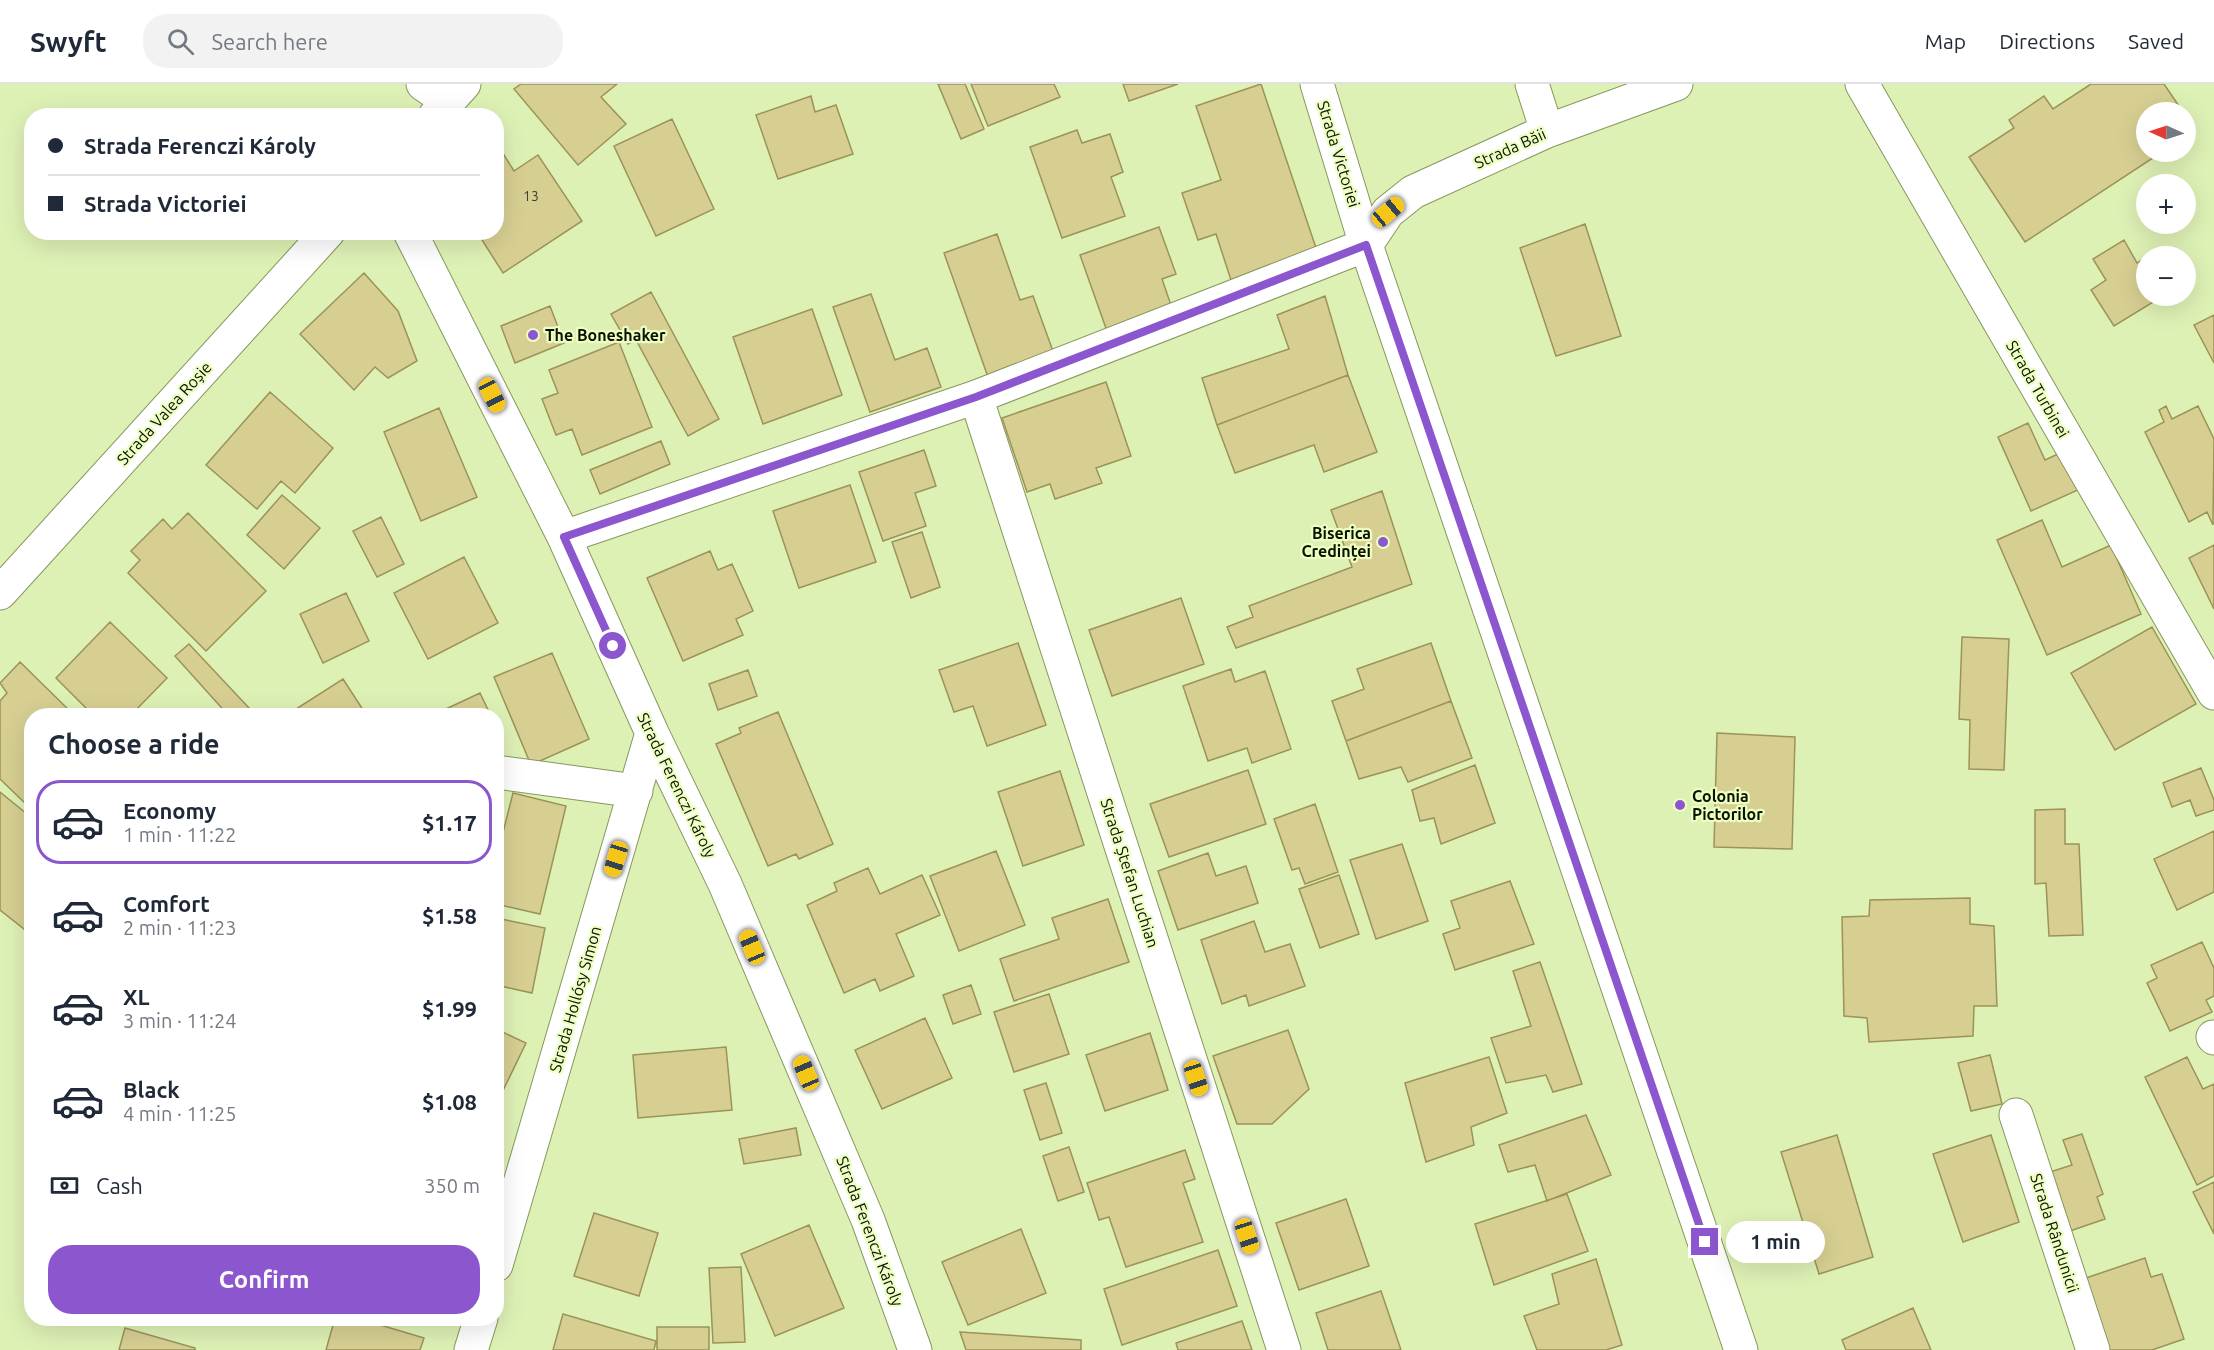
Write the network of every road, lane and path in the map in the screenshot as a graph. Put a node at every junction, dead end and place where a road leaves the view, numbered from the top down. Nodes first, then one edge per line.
1 (1317, 84) edge
2 (1532, 84) edge
3 (1676, 84) edge
4 (1862, 84) edge
5 (1547, 130) junction
6 (321, 240) edge
7 (414, 240) edge
8 (1366, 245) junction
9 (976, 397) junction
10 (564, 537) junction
11 (0, 593) edge
12 (2214, 693) edge
13 (652, 733) junction
14 (504, 773) edge
15 (636, 791) junction
16 (2016, 1115) dead end
17 (504, 1238) edge
18 (478, 1326) edge
19 (471, 1350) edge
20 (915, 1350) edge
21 (1284, 1350) edge
22 (1741, 1350) edge
23 (2093, 1350) edge

1 - 8 street, Strada Victoriei
2 - 5 street
3 - 5 street, Strada Băii
4 - 12 street, Strada Turbinei
5 - 8 street, Strada Băii
6 - 11 street, Strada Valea Roșie
7 - 10 street, Strada Ferenczi Károly
8 - 9 street
8 - 22 street, Strada Victoriei
9 - 10 street
9 - 21 street, Strada Ștefan Luchian
10 - 13 street, Strada Ferenczi Károly
13 - 15 street, Strada Hollósy Simon
13 - 20 street, Strada Ferenczi Károly
14 - 15 street
15 - 17 street, Strada Hollósy Simon
16 - 23 street, Strada Rândunicii
18 - 19 street

